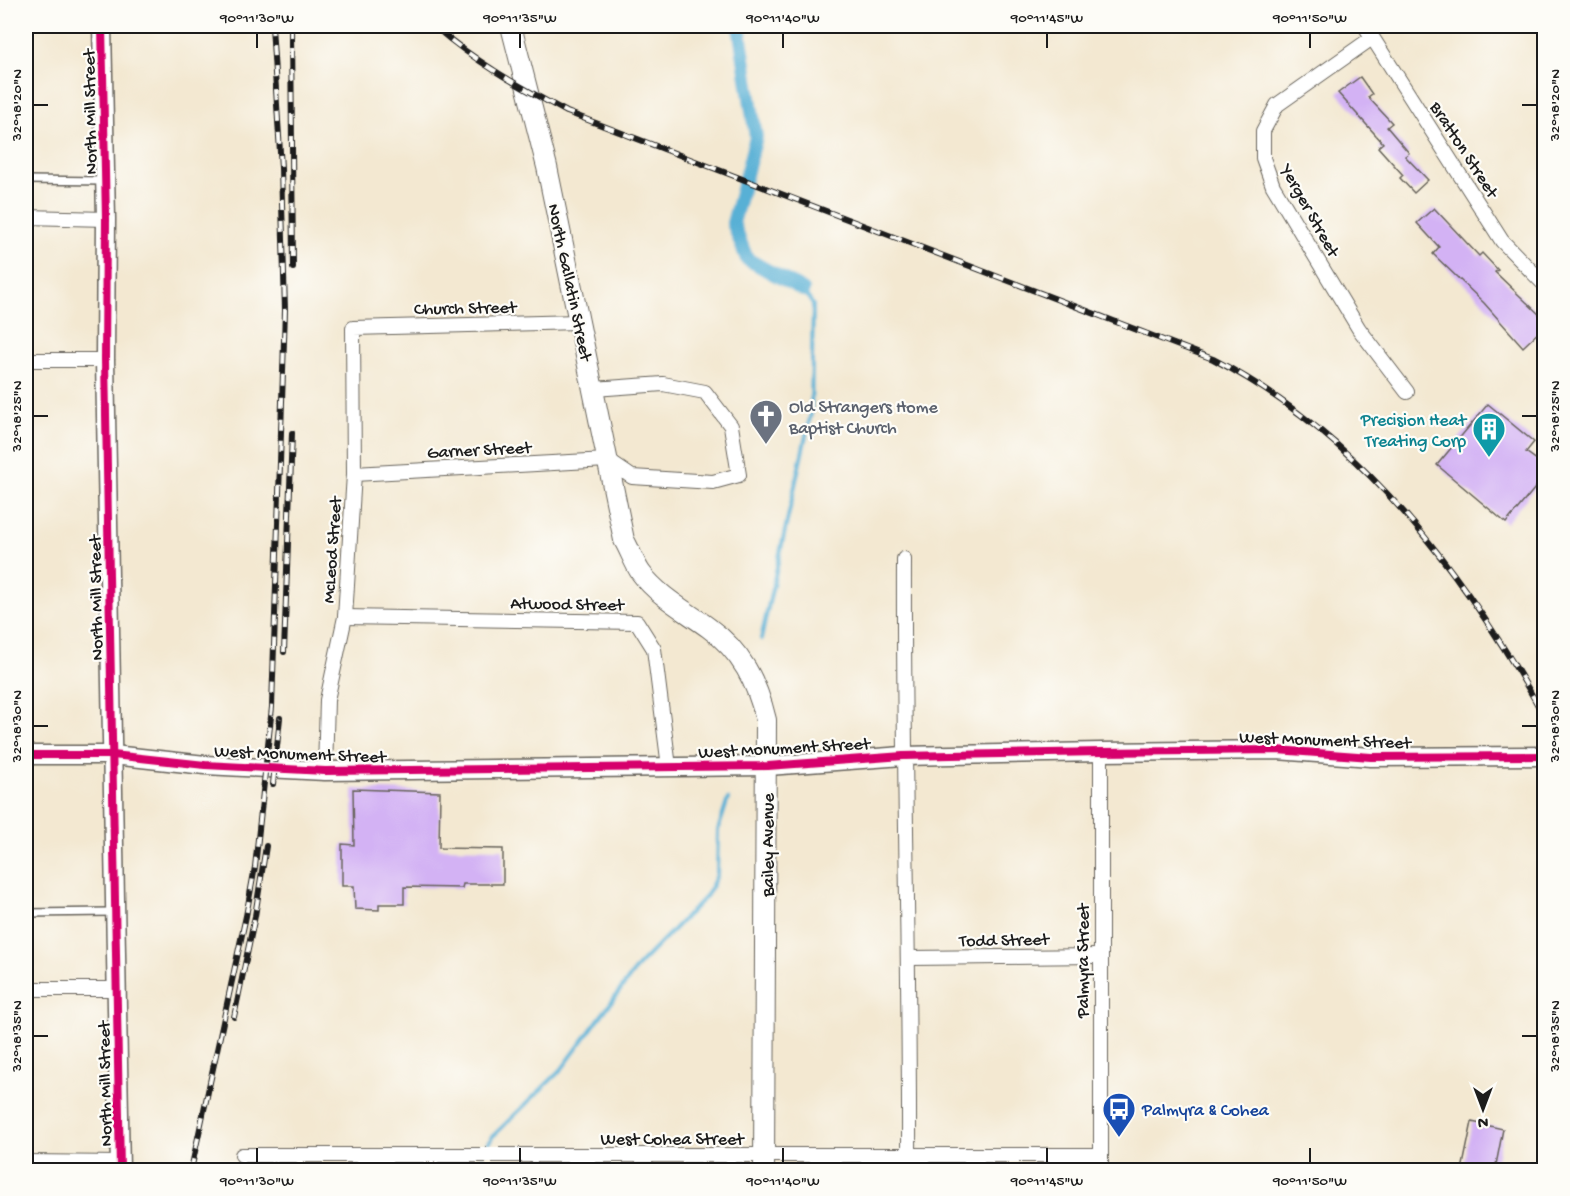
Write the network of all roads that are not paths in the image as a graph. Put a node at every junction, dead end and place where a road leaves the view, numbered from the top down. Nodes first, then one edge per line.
1 (102, 26) edge
2 (511, 26) edge
3 (1368, 32) edge
4 (26, 180) edge
5 (105, 181) junction
6 (26, 217) edge
7 (106, 219) junction
8 (1545, 284) edge
9 (579, 322) junction
10 (353, 328) joint
11 (26, 360) edge
12 (105, 360) junction
13 (594, 389) junction
14 (1407, 392) dead end
15 (607, 460) junction
16 (354, 474) junction
17 (624, 540) joint
18 (904, 559) dead end
19 (345, 617) junction
20 (1101, 752) junction
21 (26, 754) edge
22 (113, 755) junction
23 (903, 756) junction
24 (1545, 756) edge
25 (768, 766) junction
26 (669, 767) junction
27 (325, 771) junction
28 (116, 912) junction
29 (26, 913) edge
30 (1099, 956) junction
31 (909, 958) junction
32 (117, 988) junction
33 (26, 989) edge
34 (242, 1155) dead end
35 (366, 1155) junction
36 (1101, 1155) junction
37 (556, 1156) junction
38 (909, 1156) junction
39 (764, 1163) edge
40 (32, 1165) edge
41 (120, 1167) edge
42 (366, 1170) edge
43 (556, 1170) edge
44 (909, 1170) edge
45 (1101, 1170) edge

1 - 5 street, North Mill Street
2 - 9 main road, North Gallatin Street
3 - 8 street, Bratton Street
3 - 14 street, Yerger Street
4 - 5 lane
5 - 7 street, North Mill Street
6 - 7 street
7 - 12 street, North Mill Street
9 - 10 street, Church Street
9 - 13 main road, North Gallatin Street
10 - 16 street, McLeod Street
11 - 12 street
12 - 22 street, North Mill Street
13 - 15 main road, North Gallatin Street
13 - 15 street
15 - 16 street, Garner Street
15 - 17 main road, North Gallatin Street
16 - 19 street, McLeod Street
17 - 25 main road, Bailey Avenue
18 - 23 street
19 - 26 street, Atwood Street
19 - 27 street, McLeod Street
20 - 23 street, West Monument Street
20 - 24 street, West Monument Street
20 - 30 street, Palmyra Street
21 - 22 street, West Monument Street
22 - 27 street, West Monument Street
22 - 28 street, North Mill Street
23 - 25 street, West Monument Street
23 - 31 street
25 - 26 street, West Monument Street
25 - 39 main road, Bailey Avenue
26 - 27 street, West Monument Street
28 - 29 lane
28 - 32 street, North Mill Street
30 - 31 street, Todd Street
30 - 36 street, Palmyra Street
31 - 38 street
32 - 33 street
32 - 41 street, North Mill Street
34 - 35 street, West Cohea Street
35 - 37 street, West Cohea Street
35 - 42 street
36 - 38 street, West Cohea Street
36 - 45 street, Palmyra Street
37 - 39 street, West Cohea Street
37 - 43 street
38 - 39 street, West Cohea Street
38 - 44 street
40 - 41 street

